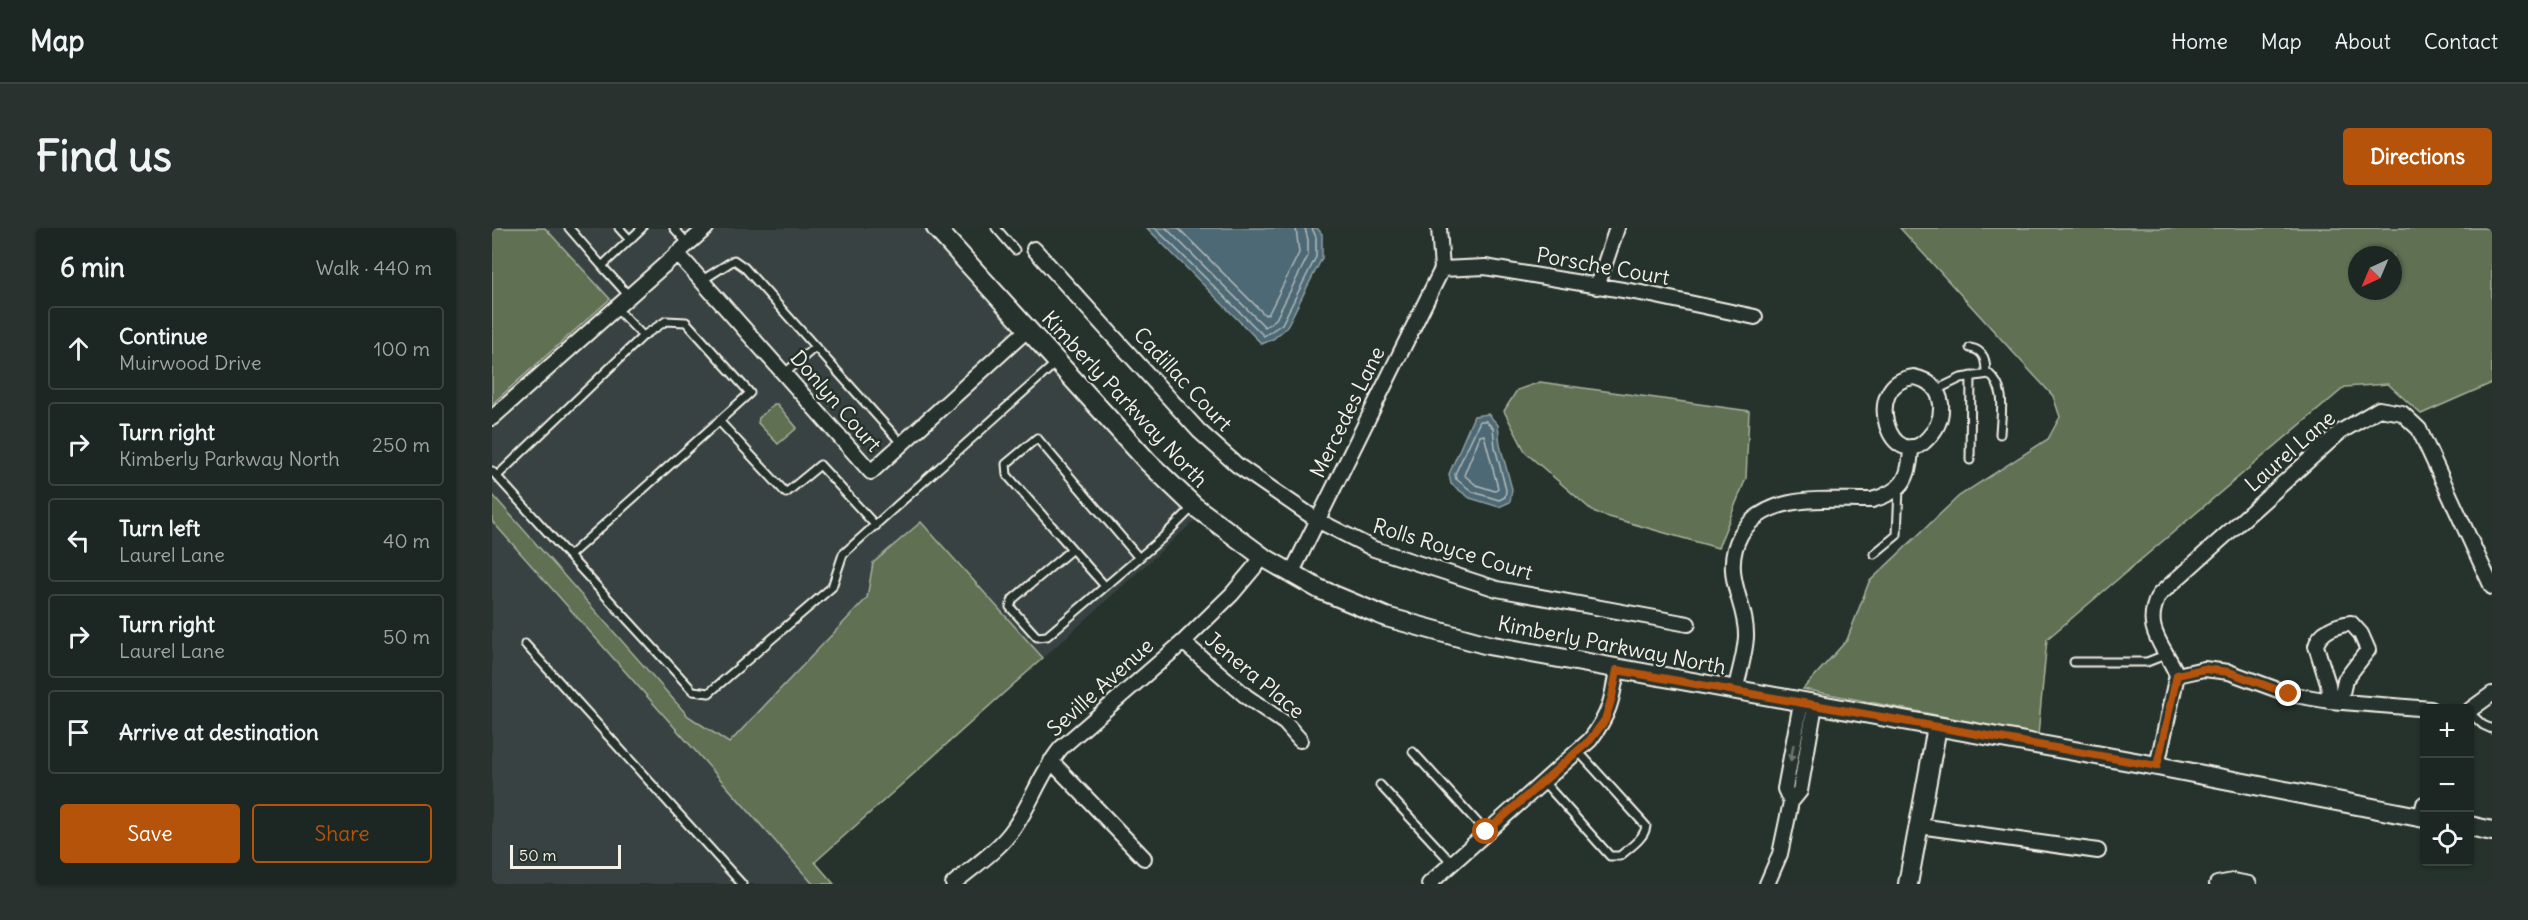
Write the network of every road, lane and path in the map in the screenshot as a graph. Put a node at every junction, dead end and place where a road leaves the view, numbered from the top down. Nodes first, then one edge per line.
1 (569, 228) edge
2 (619, 228) edge
3 (642, 228) edge
4 (674, 228) edge
5 (706, 228) edge
6 (936, 228) edge
7 (996, 228) edge
8 (1439, 228) edge
9 (1617, 228) edge
10 (630, 240) junction
11 (688, 244) junction
12 (1034, 249) dead end
13 (1015, 250) dead end
14 (677, 253) junction
15 (602, 266) junction
16 (1442, 269) junction
17 (701, 281) junction
18 (1598, 287) junction
19 (629, 296) junction
20 (616, 308) junction
21 (1755, 317) dead end
22 (1027, 330) junction
23 (642, 336) junction
24 (815, 347) junction
25 (1970, 348) dead end
26 (1057, 362) junction
27 (1986, 374) junction
28 (784, 375) junction
29 (1971, 376) junction
30 (1936, 390) junction
31 (492, 418) edge
32 (719, 421) junction
33 (2000, 434) dead end
34 (902, 444) junction
35 (1911, 447) junction
36 (1970, 460) dead end
37 (494, 473) edge
38 (1899, 488) junction
39 (1194, 506) junction
40 (1317, 520) junction
41 (876, 526) junction
42 (1072, 549) junction
43 (1874, 554) dead end
44 (569, 556) junction
45 (1263, 557) junction
46 (1139, 558) junction
47 (1291, 574) junction
48 (1105, 586) junction
49 (2492, 587) edge
50 (1688, 624) dead end
51 (1184, 642) junction
52 (525, 644) dead end
53 (2164, 655) junction
54 (2074, 662) dead end
55 (1617, 670) junction
56 (2177, 675) junction
57 (1735, 691) junction
58 (2492, 694) edge
59 (2335, 701) junction
60 (1808, 704) junction
61 (2420, 707) edge
62 (2474, 707) edge
63 (2474, 716) edge
64 (1937, 727) junction
65 (2492, 729) edge
66 (1300, 740) dead end
67 (1578, 751) junction
68 (1413, 752) dead end
69 (1051, 761) junction
70 (2157, 766) junction
71 (1543, 781) junction
72 (1380, 785) dead end
73 (2420, 812) edge
74 (1919, 826) junction
75 (2474, 827) edge
76 (2492, 831) edge
77 (1486, 832) junction
78 (2098, 850) dead end
79 (1144, 858) dead end
80 (1452, 863) junction
81 (742, 884) edge
82 (953, 884) edge
83 (1429, 884) edge
84 (1767, 884) edge
85 (1908, 884) edge
86 (2217, 884) edge
87 (2249, 884) edge

1 - 15 lane
2 - 10 lane
3 - 10 lane
4 - 11 lane
5 - 11 street
6 - 22 street, Kimberly Parkway North
7 - 13 lane
8 - 16 street
9 - 18 street
10 - 15 lane
11 - 14 street
12 - 40 street, Cadillac Court
14 - 17 street, Donlyn Court
14 - 19 street
15 - 19 lane
16 - 18 street, Porsche Court
16 - 40 street, Mercedes Lane
17 - 24 lane
17 - 28 street, Donlyn Court
18 - 21 street, Porsche Court
19 - 20 street
20 - 23 lane
20 - 31 street
22 - 26 street, Kimberly Parkway North
22 - 34 street, Donlyn Court
23 - 32 lane
23 - 37 lane
24 - 28 lane
24 - 34 lane
25 - 27 lane
26 - 39 street, Kimberly Parkway North
26 - 41 lane
27 - 29 lane
27 - 33 lane
28 - 34 street, Donlyn Court
29 - 30 lane
29 - 36 lane
30 - 35 street
30 - 35 street
32 - 41 lane
32 - 44 lane
35 - 38 street
37 - 44 lane
38 - 43 lane
38 - 57 street
39 - 45 street, Kimberly Parkway North
39 - 46 lane
40 - 47 street, Mercedes Lane
40 - 50 street, Rolls Royce Court
41 - 44 lane
42 - 46 lane
42 - 48 lane
42 - 48 lane
45 - 47 street, Kimberly Parkway North
45 - 51 street, Seville Avenue
46 - 48 lane
47 - 55 street, Kimberly Parkway North
49 - 53 street, Laurel Lane
51 - 66 street, Jenera Place
51 - 69 street, Seville Avenue
52 - 81 lane
53 - 54 lane
53 - 56 street, Laurel Lane
55 - 57 street, Kimberly Parkway North
55 - 67 street
56 - 59 street
56 - 70 street
57 - 60 street, Kimberly Parkway North
58 - 62 street
59 - 59 street
59 - 61 street
60 - 64 street, Kimberly Parkway North
60 - 84 street
63 - 65 lane
64 - 70 street, Kimberly Parkway North
64 - 74 street
67 - 71 street
67 - 71 lane
68 - 77 lane
69 - 79 street
69 - 82 street, Seville Avenue
70 - 73 street, Kimberly Parkway North
71 - 77 street
72 - 80 lane
74 - 78 street
74 - 85 street
75 - 76 street
77 - 80 street
80 - 83 street
86 - 87 street

